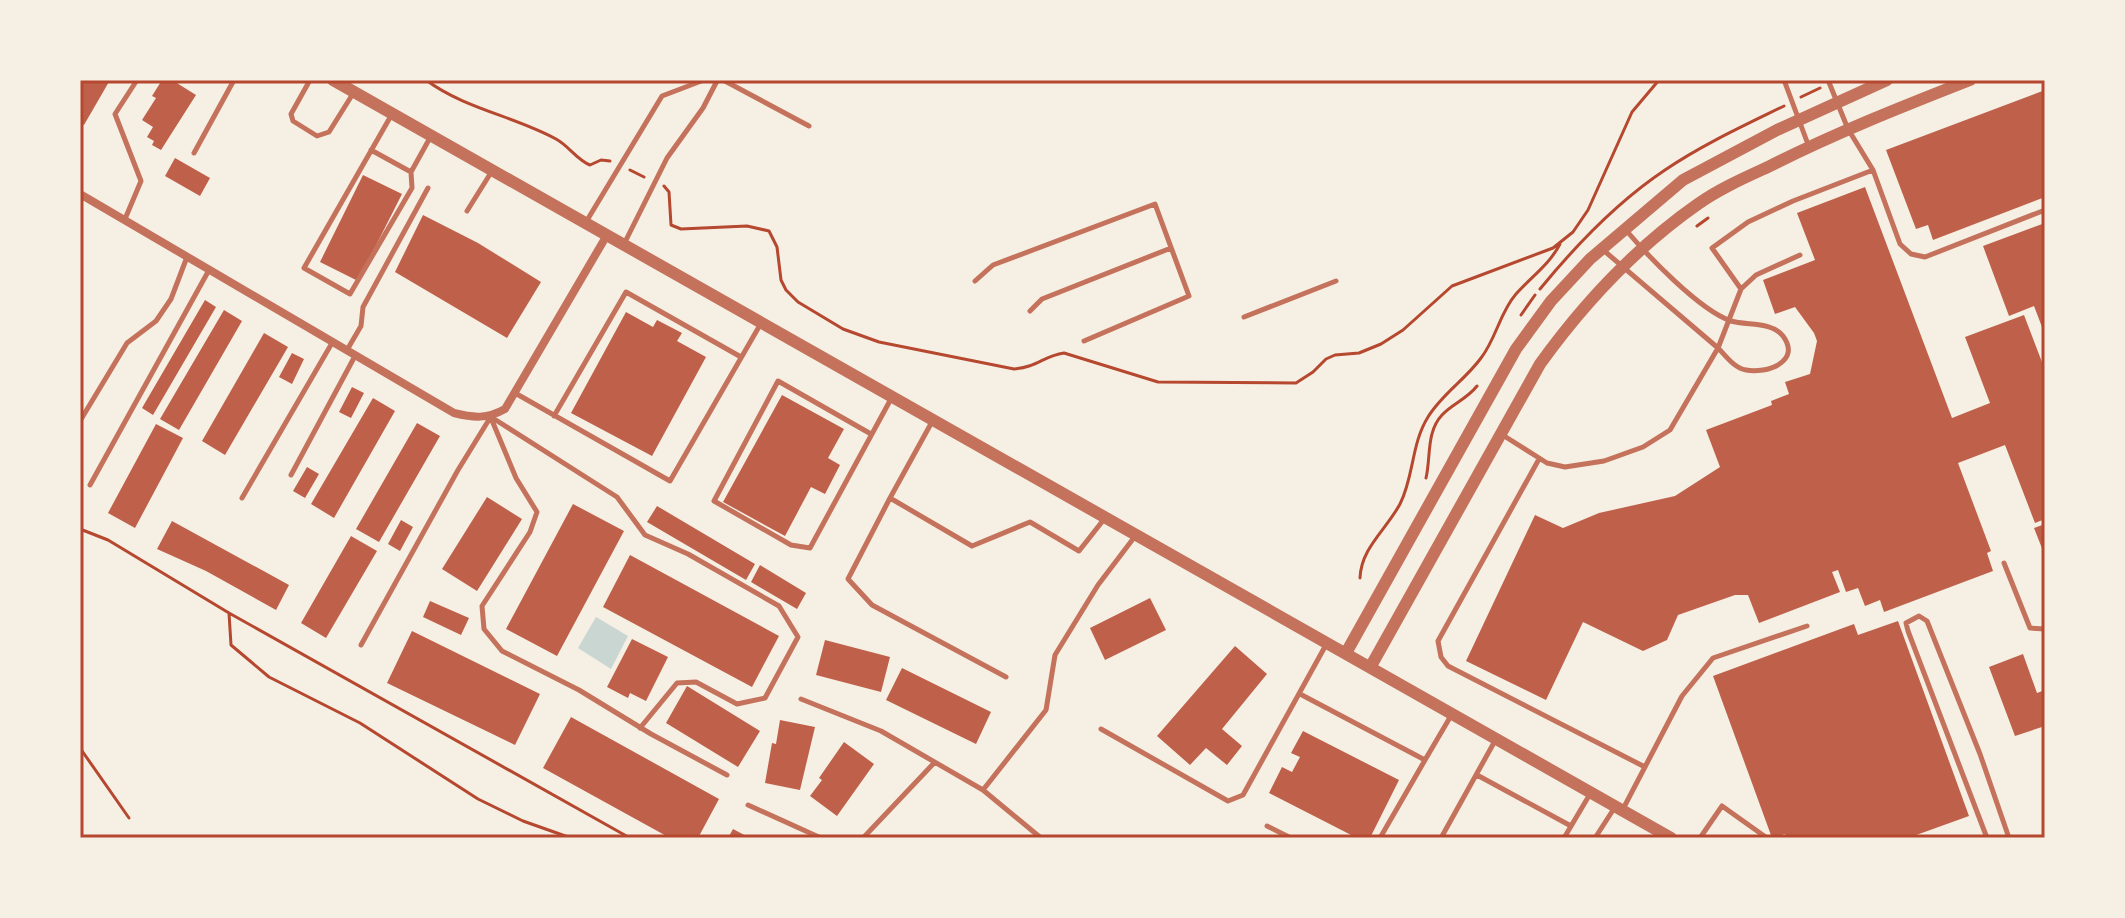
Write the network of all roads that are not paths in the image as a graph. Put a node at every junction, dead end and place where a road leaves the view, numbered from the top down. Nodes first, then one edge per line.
1 (137, 80) edge
2 (234, 80) edge
3 (310, 80) edge
4 (333, 80) edge
5 (704, 80) edge
6 (718, 80) edge
7 (1784, 80) edge
8 (1828, 80) edge
9 (1887, 80) edge
10 (1970, 80) edge
11 (354, 92) junction
12 (1837, 103) junction
13 (392, 113) junction
14 (1799, 120) junction
15 (809, 126) dead end
16 (1848, 129) junction
17 (432, 136) junction
18 (1809, 147) junction
19 (371, 150) junction
20 (194, 153) dead end
21 (493, 170) junction
22 (1873, 170) junction
23 (411, 172) junction
24 (428, 188) dead end
25 (80, 194) edge
26 (2045, 210) edge
27 (467, 211) dead end
28 (125, 219) junction
29 (585, 223) junction
30 (1624, 228) junction
31 (607, 235) junction
32 (624, 245) junction
33 (1171, 248) junction
34 (1601, 248) junction
35 (1642, 249) junction
36 (1800, 255) dead end
37 (187, 257) junction
38 (1622, 268) junction
39 (209, 270) junction
40 (975, 281) dead end
41 (1336, 281) dead end
42 (1741, 289) junction
43 (1030, 311) dead end
44 (1244, 317) dead end
45 (1730, 321) junction
46 (761, 322) junction
47 (1084, 341) dead end
48 (332, 343) junction
49 (1718, 348) junction
50 (351, 353) junction
51 (741, 357) junction
52 (515, 393) junction
53 (892, 396) junction
54 (554, 416) junction
55 (491, 417) junction
56 (933, 419) junction
57 (80, 421) edge
58 (871, 434) junction
59 (1501, 434) junction
60 (1539, 459) junction
61 (291, 475) dead end
62 (90, 485) dead end
63 (242, 498) dead end
64 (890, 498) junction
65 (1106, 517) junction
66 (1137, 534) junction
67 (2004, 563) dead end
68 (1807, 626) dead end
69 (2045, 629) edge
70 (1328, 642) junction
71 (361, 645) dead end
72 (1346, 653) junction
73 (1371, 666) junction
74 (1006, 677) dead end
75 (1300, 694) junction
76 (801, 699) dead end
77 (1453, 713) junction
78 (640, 728) junction
79 (1101, 729) dead end
80 (1497, 739) junction
81 (1425, 760) junction
82 (934, 763) junction
83 (1645, 767) junction
84 (727, 775) dead end
85 (1476, 775) junction
86 (983, 790) junction
87 (1591, 792) junction
88 (748, 805) dead end
89 (1619, 808) junction
90 (1267, 826) dead end
91 (1571, 826) junction
92 (821, 838) edge
93 (863, 838) edge
94 (1041, 838) edge
95 (1291, 838) edge
96 (1380, 838) edge
97 (1441, 838) edge
98 (1564, 838) edge
99 (1595, 838) edge
100 (1671, 838) edge
101 (1700, 838) edge
102 (1767, 838) edge
103 (1987, 838) edge
104 (2009, 838) edge

1 - 28 lane
2 - 20 lane
3 - 11 lane
4 - 11 street
5 - 29 lane
6 - 15 lane
6 - 32 lane
7 - 14 lane
8 - 12 lane
9 - 12 street
10 - 16 street
11 - 13 street
12 - 14 street
12 - 16 lane
13 - 17 street
13 - 19 lane
14 - 18 lane
14 - 30 street
16 - 18 street
16 - 22 lane
17 - 21 street
17 - 23 lane
18 - 35 street
19 - 23 lane
19 - 23 lane
21 - 27 lane
21 - 29 street
22 - 26 lane
22 - 42 lane
24 - 50 lane
25 - 28 street
28 - 37 street
29 - 31 street
30 - 34 street
30 - 35 lane
31 - 32 street
31 - 52 street
32 - 46 street
33 - 40 lane
33 - 43 lane
33 - 47 lane
34 - 38 lane
34 - 72 street
35 - 38 street
35 - 45 lane
36 - 42 lane
37 - 39 street
37 - 57 lane
38 - 49 lane
38 - 59 street
39 - 48 street
39 - 62 lane
41 - 44 lane
42 - 45 lane
45 - 49 lane
45 - 49 lane
46 - 51 lane
46 - 53 street
48 - 50 street
48 - 63 lane
49 - 60 lane
50 - 55 street
50 - 61 lane
51 - 54 lane
51 - 54 lane
52 - 54 lane
52 - 55 street
53 - 56 street
53 - 58 lane
55 - 71 lane
55 - 78 lane
55 - 78 lane
56 - 64 lane
56 - 65 street
58 - 58 lane
59 - 60 lane
59 - 73 street
60 - 83 lane
64 - 65 lane
64 - 74 lane
65 - 66 street
66 - 70 street
66 - 86 lane
67 - 69 lane
68 - 83 lane
70 - 72 street
70 - 75 lane
72 - 73 street
73 - 77 street
75 - 79 lane
75 - 81 lane
76 - 82 lane
77 - 80 street
77 - 81 lane
78 - 84 lane
80 - 85 lane
80 - 87 street
81 - 96 lane
82 - 86 lane
82 - 93 lane
83 - 89 lane
85 - 91 lane
85 - 97 lane
86 - 94 lane
87 - 89 street
87 - 91 lane
88 - 92 lane
89 - 99 lane
89 - 100 street
90 - 95 lane
91 - 98 lane
101 - 102 lane
103 - 104 lane

